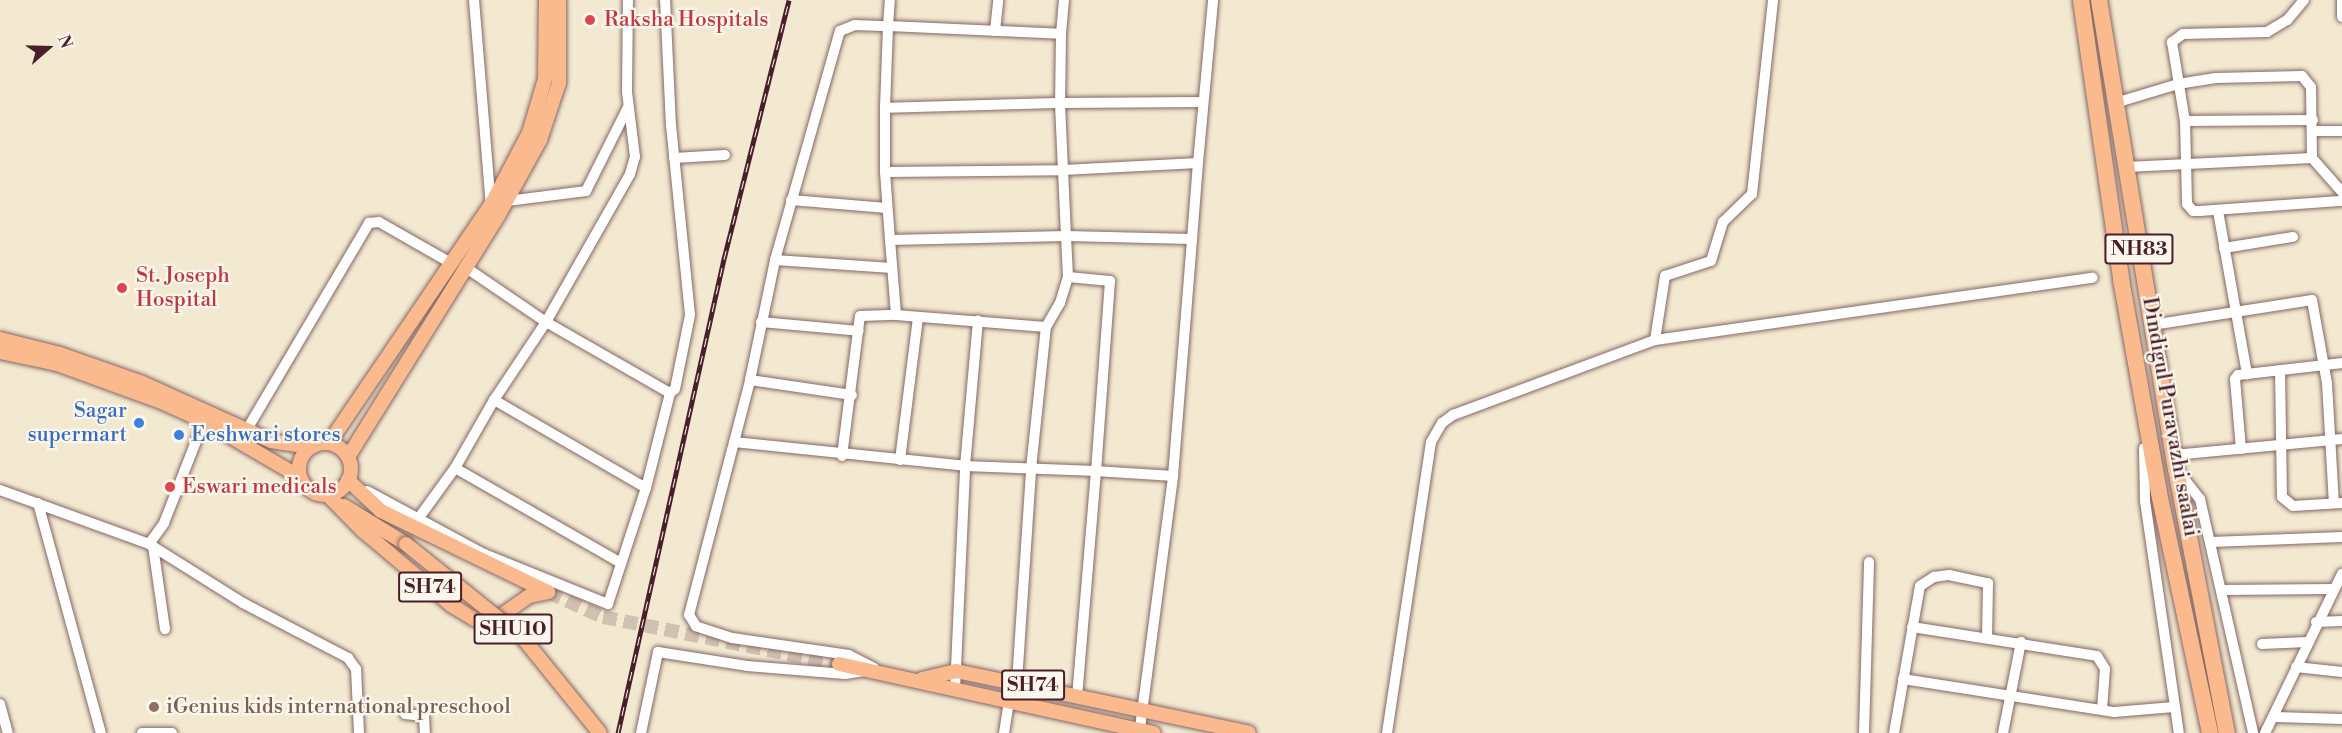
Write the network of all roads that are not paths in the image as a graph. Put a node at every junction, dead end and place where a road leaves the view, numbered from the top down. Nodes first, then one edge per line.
1 (474, 0) edge
2 (546, 0) edge
3 (559, 0) edge
4 (628, 0) edge
5 (665, 0) edge
6 (890, 0) edge
7 (998, 0) edge
8 (1065, 0) edge
9 (1213, 0) edge
10 (1773, 0) edge
11 (2081, 0) edge
12 (2099, 0) edge
13 (2304, 0) edge
14 (2342, 0) edge
15 (2342, 17) edge
16 (888, 26) junction
17 (995, 31) junction
18 (1061, 34) junction
19 (2178, 84) junction
20 (1202, 102) junction
21 (2115, 103) junction
22 (1060, 104) junction
23 (628, 107) junction
24 (885, 108) junction
25 (2313, 120) junction
26 (2185, 121) junction
27 (2312, 131) junction
28 (2342, 131) edge
29 (725, 155) dead end
30 (674, 158) junction
31 (2312, 158) junction
32 (1198, 163) junction
33 (2188, 163) junction
34 (2126, 167) junction
35 (1063, 170) junction
36 (885, 172) junction
37 (2342, 192) edge
38 (791, 200) junction
39 (507, 201) junction
40 (2342, 201) edge
41 (491, 205) junction
42 (887, 208) junction
43 (2218, 211) junction
44 (1066, 236) junction
45 (2293, 237) dead end
46 (1192, 239) junction
47 (890, 240) junction
48 (2224, 248) junction
49 (775, 260) junction
50 (451, 263) junction
51 (465, 267) junction
52 (892, 268) junction
53 (1068, 277) junction
54 (2093, 278) dead end
55 (2236, 312) junction
56 (896, 315) junction
57 (918, 318) junction
58 (978, 321) junction
59 (546, 322) junction
60 (760, 322) junction
61 (2152, 325) junction
62 (1046, 327) junction
63 (859, 331) junction
64 (0, 339) edge
65 (1654, 340) junction
66 (0, 351) edge
67 (2342, 363) edge
68 (2324, 365) junction
69 (2280, 370) junction
70 (2247, 374) junction
71 (750, 380) junction
72 (2141, 383) junction
73 (669, 393) junction
74 (852, 395) junction
75 (494, 400) junction
76 (204, 422) junction
77 (246, 431) junction
78 (2342, 439) edge
79 (2330, 440) junction
80 (734, 442) junction
81 (328, 443) junction
82 (2281, 446) junction
83 (309, 447) junction
84 (2241, 449) junction
85 (842, 456) junction
86 (348, 458) junction
87 (900, 460) junction
88 (2175, 462) junction
89 (964, 466) junction
90 (455, 468) junction
91 (1031, 469) junction
92 (1096, 471) junction
93 (1173, 476) junction
94 (300, 477) junction
95 (348, 480) junction
96 (646, 488) junction
97 (0, 490) edge
98 (329, 494) junction
99 (38, 503) junction
100 (2338, 503) edge
101 (368, 519) junction
102 (418, 519) junction
103 (2342, 537) edge
104 (2211, 542) junction
105 (151, 545) junction
106 (1869, 562) dead end
107 (621, 563) junction
108 (2342, 574) edge
109 (2333, 589) junction
110 (2221, 590) junction
111 (2342, 621) edge
112 (2316, 622) junction
113 (1912, 627) junction
114 (165, 629) dead end
115 (1987, 638) junction
116 (2021, 642) junction
117 (2307, 642) junction
118 (2262, 644) dead end
119 (839, 664) tunnel mouth
120 (2296, 667) junction
121 (876, 669) junction
122 (956, 671) junction
123 (2342, 672) edge
124 (1903, 679) junction
125 (922, 680) junction
126 (1017, 682) junction
127 (955, 690) junction
128 (1077, 695) junction
129 (2009, 697) junction
130 (1009, 702) junction
131 (0, 704) edge
132 (2174, 707) junction
133 (2102, 710) junction
134 (1143, 713) junction
135 (405, 714) dead end
136 (2275, 717) junction
137 (2342, 719) edge
138 (1140, 728) junction
139 (8, 733) edge
140 (101, 733) edge
141 (142, 733) edge
142 (172, 733) edge
143 (359, 733) edge
144 (425, 733) edge
145 (600, 733) edge
146 (641, 733) edge
147 (1004, 733) edge
148 (1154, 733) edge
149 (1249, 733) edge
150 (1387, 733) edge
151 (1864, 733) edge
152 (1894, 733) edge
153 (2002, 733) edge
154 (2179, 733) edge
155 (2210, 733) edge
156 (2227, 733) edge
157 (2253, 733) edge
158 (2265, 733) edge

1 - 41 street
2 - 41 main road
3 - 39 main road
4 - 23 street
5 - 30 street
6 - 16 street
7 - 17 street
8 - 18 street
9 - 20 street
10 - 65 street
11 - 72 highway, Dindigul Puravazhi saalai / NH83
12 - 21 highway, Dindigul Puravazhi saalai / NH83
13 - 19 street
14 - 15 street
16 - 17 street
16 - 24 street
16 - 38 street
17 - 18 street
18 - 22 street
19 - 21 street
19 - 25 street
19 - 26 street
20 - 22 street
20 - 32 street
21 - 34 highway, Dindigul Puravazhi saalai / NH83
22 - 24 street
22 - 35 street
23 - 39 street
23 - 59 street
24 - 36 street
25 - 26 street
25 - 27 street
26 - 33 street
27 - 28 street
27 - 31 street
29 - 30 street
30 - 73 street
31 - 33 street
31 - 37 street
32 - 35 street
32 - 46 street
33 - 34 street
33 - 43 street
34 - 61 highway, Dindigul Puravazhi saalai / NH83
35 - 36 street
35 - 44 street
36 - 42 street
38 - 42 street
38 - 49 street
39 - 51 main road
40 - 43 street
41 - 50 main road
42 - 47 street
43 - 48 street
44 - 46 street
44 - 47 street
44 - 53 street
45 - 48 street
46 - 93 street
47 - 52 street
48 - 55 street
49 - 52 street
49 - 60 street
50 - 77 street
50 - 81 main road
51 - 59 street
51 - 86 main road
52 - 56 street
53 - 62 street
53 - 92 street
54 - 65 street
55 - 61 street
55 - 68 street
55 - 70 street
56 - 57 street
56 - 63 street
57 - 58 street
57 - 87 street
58 - 62 street
58 - 89 street
59 - 73 street
59 - 75 street
60 - 63 street
60 - 71 street
61 - 88 highway, Dindigul Puravazhi saalai / NH83
62 - 91 street
63 - 74 street
64 - 77 main road
65 - 150 street
66 - 76 main road, SHU10
67 - 68 street
68 - 69 street
68 - 79 street
69 - 70 street
69 - 82 street
70 - 84 street
71 - 74 street
71 - 80 street
72 - 132 street
72 - 155 highway, Dindigul Puravazhi saalai / NH83
73 - 96 street
74 - 85 street
75 - 90 street
75 - 96 street
76 - 94 main road, SHU10
76 - 105 street
77 - 83 main road
78 - 79 street
79 - 82 street
79 - 100 street
80 - 85 street
80 - 121 street
81 - 83 main road
81 - 86 main road
82 - 84 street
82 - 100 street
83 - 94 main road
84 - 88 street
85 - 87 street
86 - 95 main road, SHU10
87 - 89 street
88 - 104 street
88 - 156 highway, Dindigul Puravazhi saalai / NH83
89 - 91 street
89 - 122 street
90 - 102 street
90 - 107 street
91 - 92 street
91 - 126 street
92 - 93 street
92 - 128 street
93 - 134 street
94 - 98 main road, SHU10
95 - 98 main road
95 - 98 main road, SH74
95 - 101 main road, SHU10
95 - 102 street
96 - 107 street
97 - 99 street
98 - 101 main road, SHU10
99 - 105 street
99 - 140 street
101 - 145 main road, SHU10, bridge
102 - 107 street
103 - 104 street
104 - 110 street
105 - 114 street
105 - 143 street
106 - 151 street
108 - 109 street
109 - 110 street
109 - 112 street
110 - 157 street
111 - 112 street
112 - 117 street
113 - 115 street
113 - 115 street
113 - 124 street
115 - 116 street
116 - 129 street
116 - 133 street
117 - 118 street
117 - 120 street
119 - 121 main road, SH74
120 - 123 street
120 - 136 street
121 - 125 main road, SH74
121 - 146 street
122 - 125 main road, SH74
122 - 126 main road, SH74
122 - 127 street
124 - 129 street
124 - 152 street
125 - 127 main road, SH74
126 - 128 main road, SH74
127 - 130 main road, SH74
128 - 134 main road, SH74
129 - 133 street
129 - 153 street
130 - 138 main road, SH74
130 - 147 street
131 - 139 street
132 - 133 street
132 - 154 street
134 - 138 street
134 - 149 main road, SH74
135 - 144 street
136 - 137 street
136 - 158 street
138 - 148 main road, SH74
141 - 142 street

